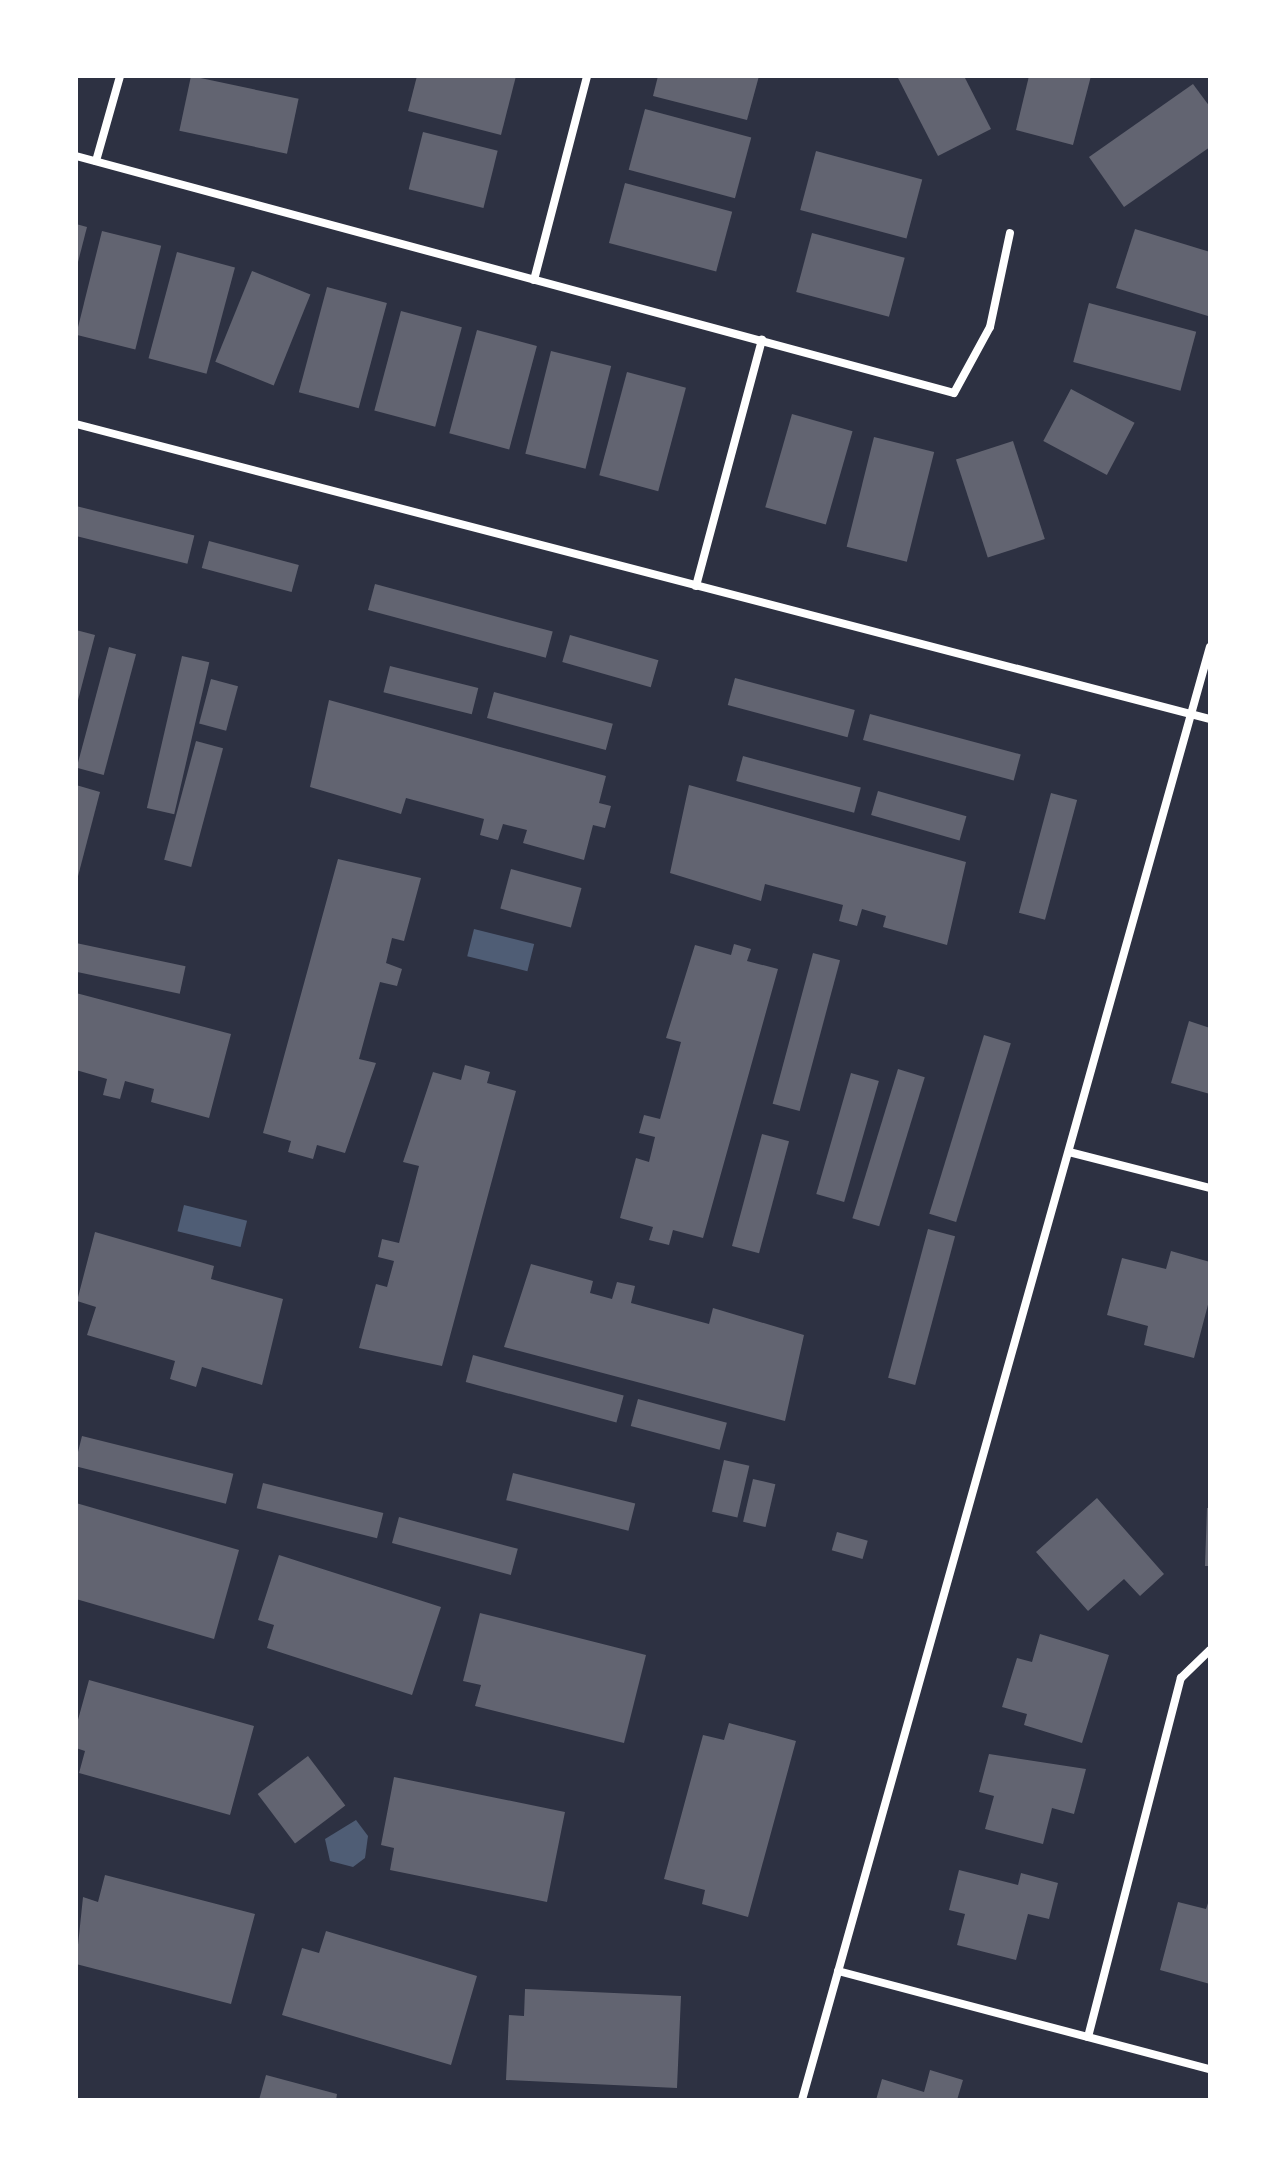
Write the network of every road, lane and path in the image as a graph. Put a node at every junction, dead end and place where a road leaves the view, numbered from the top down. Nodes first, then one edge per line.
1 (120, 76) edge
2 (587, 76) edge
3 (76, 156) edge
4 (96, 161) junction
5 (1010, 233) dead end
6 (534, 280) junction
7 (762, 340) junction
8 (76, 424) edge
9 (696, 586) junction
10 (1210, 647) edge
11 (1191, 714) junction
12 (1210, 719) edge
13 (1069, 1152) junction
14 (1210, 1188) edge
15 (1208, 1650) edge
16 (838, 1971) junction
17 (1088, 2037) junction
18 (1210, 2069) edge
19 (802, 2100) edge

1 - 4 street
2 - 6 street
3 - 4 street
4 - 6 street
5 - 7 street
6 - 7 street
7 - 9 street
8 - 9 street
9 - 11 street
10 - 11 street
11 - 12 street
11 - 13 street
13 - 14 street
13 - 16 street
15 - 17 street
16 - 17 street
16 - 19 street
17 - 18 street

